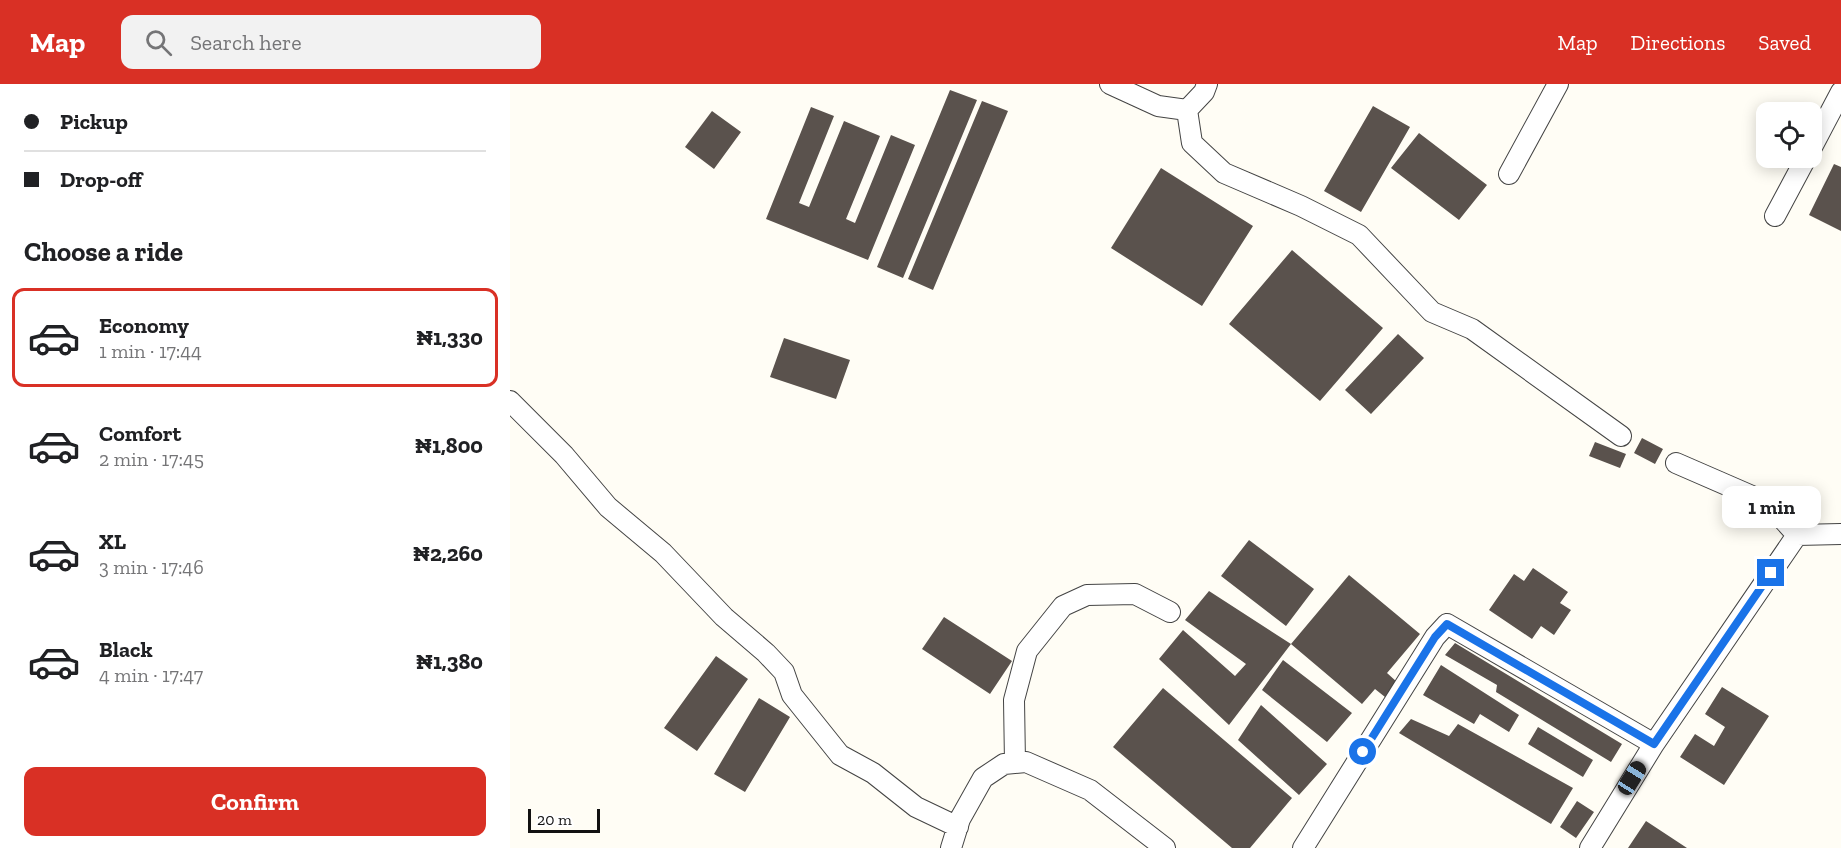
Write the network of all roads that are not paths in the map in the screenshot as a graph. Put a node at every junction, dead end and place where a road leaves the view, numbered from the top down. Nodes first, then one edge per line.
1 (1110, 84) edge
2 (1207, 84) edge
3 (1558, 84) edge
4 (1841, 92) edge
5 (1187, 110) junction
6 (1822, 128) edge
7 (1801, 168) edge
8 (1509, 174) dead end
9 (1775, 216) dead end
10 (510, 401) edge
11 (1621, 436) dead end
12 (1676, 463) dead end
13 (1841, 534) edge
14 (1797, 535) junction
15 (1170, 612) dead end
16 (1654, 744) junction
17 (1015, 763) junction
18 (958, 827) junction
19 (951, 848) edge
20 (1165, 848) edge
21 (1303, 848) edge
22 (1590, 848) edge

1 - 5 street
2 - 5 street
3 - 8 street
4 - 6 street
5 - 11 street
7 - 9 street
10 - 18 street
12 - 14 street
13 - 14 street
14 - 16 street
15 - 17 street
16 - 21 street
16 - 22 street
17 - 18 street
17 - 20 street
18 - 19 street

